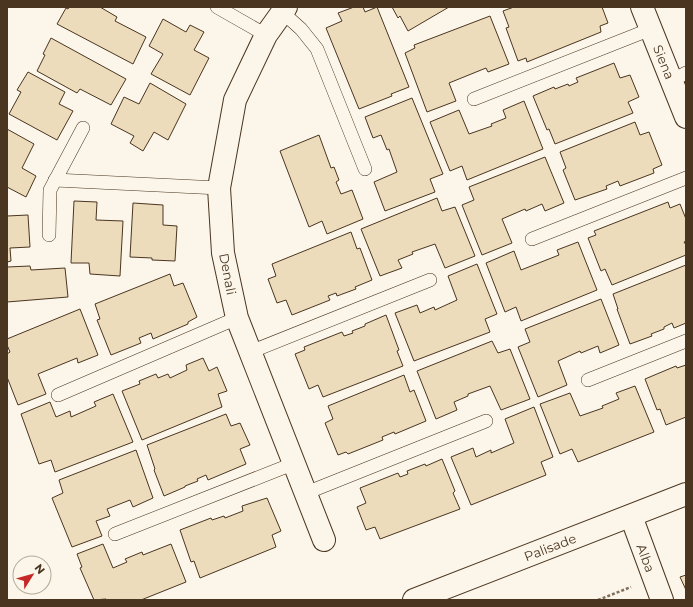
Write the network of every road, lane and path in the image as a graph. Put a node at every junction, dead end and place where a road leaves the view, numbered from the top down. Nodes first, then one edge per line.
1 (217, 7) edge
2 (642, 7) edge
3 (284, 10) edge
4 (651, 30) junction
5 (266, 35) junction
6 (679, 77) edge
7 (474, 99) dead end
8 (686, 117) edge
9 (83, 128) dead end
10 (365, 169) dead end
11 (686, 178) edge
12 (55, 180) junction
13 (219, 188) junction
14 (49, 235) dead end
15 (532, 239) dead end
16 (430, 280) dead end
17 (237, 318) junction
18 (686, 342) edge
19 (250, 352) junction
20 (588, 380) dead end
21 (58, 395) dead end
22 (486, 421) dead end
23 (295, 463) junction
24 (306, 493) junction
25 (686, 494) edge
26 (631, 516) junction
27 (115, 534) dead end
28 (324, 540) dead end
29 (654, 578) junction
30 (414, 600) edge
31 (598, 600) edge
32 (662, 600) edge

1 - 5 lane
2 - 4 street, Siena
3 - 5 street, Denali
3 - 10 lane
4 - 6 street, Siena
4 - 7 lane
5 - 13 street, Denali
6 - 8 street, Siena
9 - 12 lane
11 - 15 lane
12 - 13 lane
12 - 14 lane
13 - 17 street, Denali
16 - 19 lane
17 - 19 street, Denali
17 - 21 lane
18 - 20 lane
19 - 23 street, Denali
22 - 24 lane
23 - 24 street, Denali
23 - 27 lane
24 - 28 street, Denali
25 - 26 street, Palisade
26 - 29 street, Alba
26 - 30 street, Palisade
29 - 31 path
29 - 32 street, Alba

